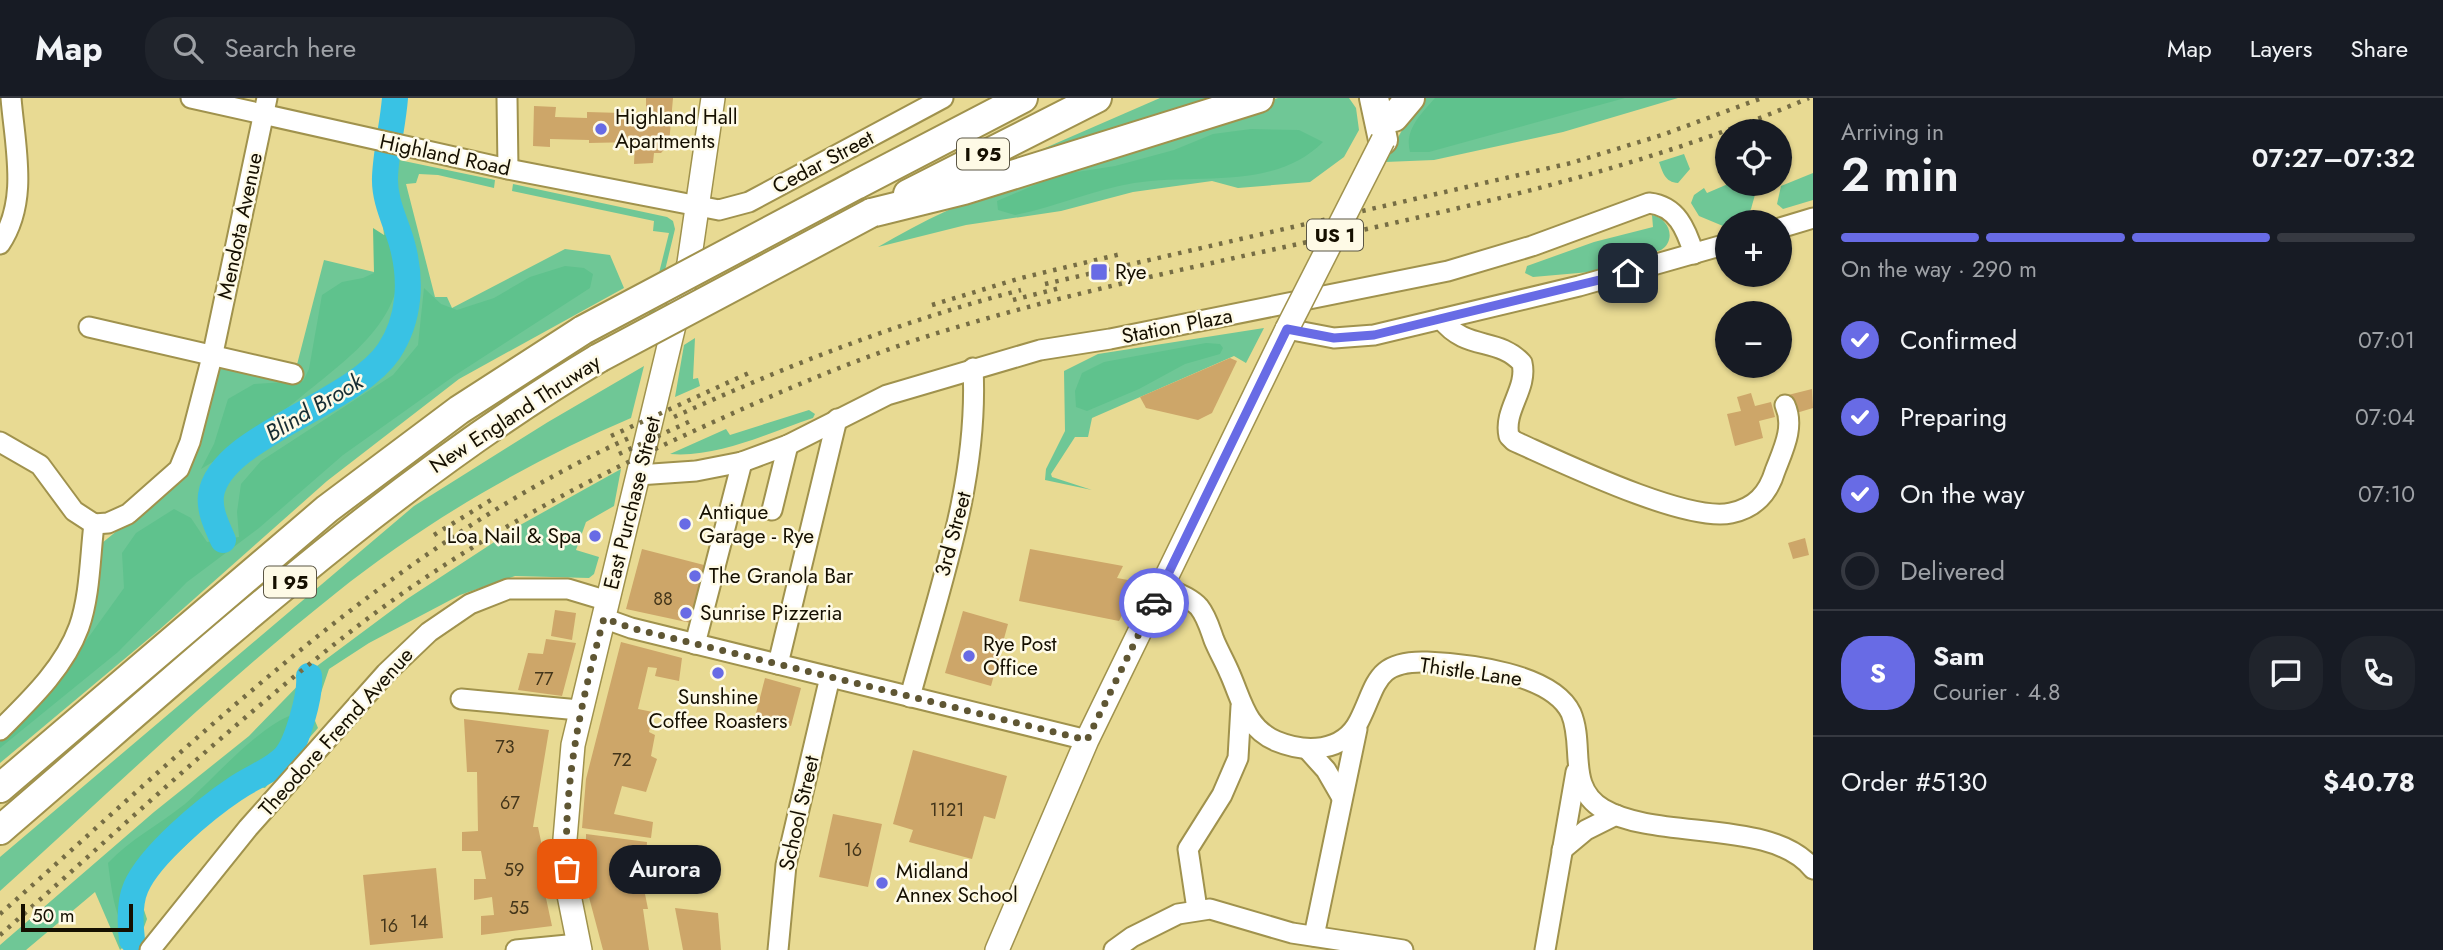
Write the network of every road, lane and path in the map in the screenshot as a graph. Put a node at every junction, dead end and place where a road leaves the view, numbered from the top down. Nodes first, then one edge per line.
1 (11, 98) edge
2 (191, 98) edge
3 (506, 98) edge
4 (713, 98) edge
5 (943, 98) edge
6 (1023, 98) edge
7 (1097, 98) edge
8 (1259, 98) edge
9 (1374, 98) edge
10 (265, 107) edge
11 (1398, 113) edge
12 (508, 169) junction
13 (699, 208) junction
14 (871, 213) junction
15 (1813, 218) edge
16 (1792, 224) edge
17 (0, 244) edge
18 (1715, 248) edge
19 (1694, 254) junction
20 (1441, 318) junction
21 (89, 327) dead end
22 (1287, 329) junction
23 (213, 353) junction
24 (973, 368) junction
25 (293, 374) dead end
26 (1785, 405) dead end
27 (838, 419) junction
28 (0, 442) edge
29 (788, 445) junction
30 (742, 462) junction
31 (638, 475) junction
32 (772, 510) dead end
33 (94, 524) junction
34 (1162, 586) junction
35 (606, 610) junction
36 (695, 644) junction
37 (778, 664) junction
38 (830, 677) junction
39 (910, 697) junction
40 (461, 699) dead end
41 (1241, 706) junction
42 (579, 710) junction
43 (1360, 721) junction
44 (0, 730) edge
45 (1087, 740) junction
46 (1278, 742) junction
47 (1308, 750) junction
48 (1238, 758) junction
49 (1577, 768) junction
50 (0, 788) edge
51 (1341, 796) junction
52 (1616, 815) junction
53 (0, 830) edge
54 (1562, 850) junction
55 (1813, 869) edge
56 (1197, 909) junction
57 (1314, 936) junction
58 (579, 947) edge
59 (1004, 947) edge
60 (150, 950) edge
61 (516, 950) edge
62 (778, 950) edge
63 (1114, 950) edge
64 (1403, 950) edge
65 (1545, 950) edge

1 - 17 street
2 - 10 street, Highland Road
3 - 12 street
4 - 13 main road, East Purchase Street
5 - 13 street, Cedar Street
6 - 50 highway, New England Thruway / I 95, bridge
7 - 14 highway, New England Thruway / I 95
8 - 14 highway
9 - 11 highway
10 - 12 street, Highland Road
10 - 23 street, Mendota Avenue
11 - 22 main road, US 1, bridge
12 - 13 street, Highland Road
13 - 31 main road, East Purchase Street
14 - 53 highway, New England Thruway / I 95, bridge
15 - 16 street
18 - 19 street
19 - 20 street
19 - 24 street, Station Plaza
20 - 22 street
20 - 26 street
21 - 23 street
22 - 34 main road, US 1
23 - 25 street
23 - 33 street, Mendota Avenue
24 - 27 street, Station Plaza
24 - 39 street, 3rd Street
27 - 29 street, Station Plaza
27 - 37 street
28 - 33 street
29 - 30 street, Station Plaza
29 - 32 street
30 - 31 street, Station Plaza
30 - 36 street
31 - 35 main road, East Purchase Street
33 - 44 street
34 - 41 street
34 - 45 main road, US 1
35 - 36 street, Theodore Fremd Avenue
35 - 42 main road, East Purchase Street
35 - 60 street, Theodore Fremd Avenue
36 - 37 street, Theodore Fremd Avenue
37 - 38 street, Theodore Fremd Avenue
38 - 39 street, Theodore Fremd Avenue
38 - 62 street, School Street
39 - 45 street, Theodore Fremd Avenue
40 - 42 street
41 - 46 street
41 - 48 street
42 - 58 main road, East Purchase Street
43 - 47 street
43 - 49 street, Thistle Lane
43 - 51 street, Thistle Lane
45 - 59 main road, US 1
46 - 47 street
46 - 48 street
47 - 51 street
48 - 56 street
49 - 52 street, Thistle Lane
49 - 54 street
51 - 57 street, Thistle Lane
52 - 54 street
52 - 55 street, Thistle Lane
54 - 65 street
56 - 57 street
56 - 63 street
57 - 64 street
58 - 61 street

